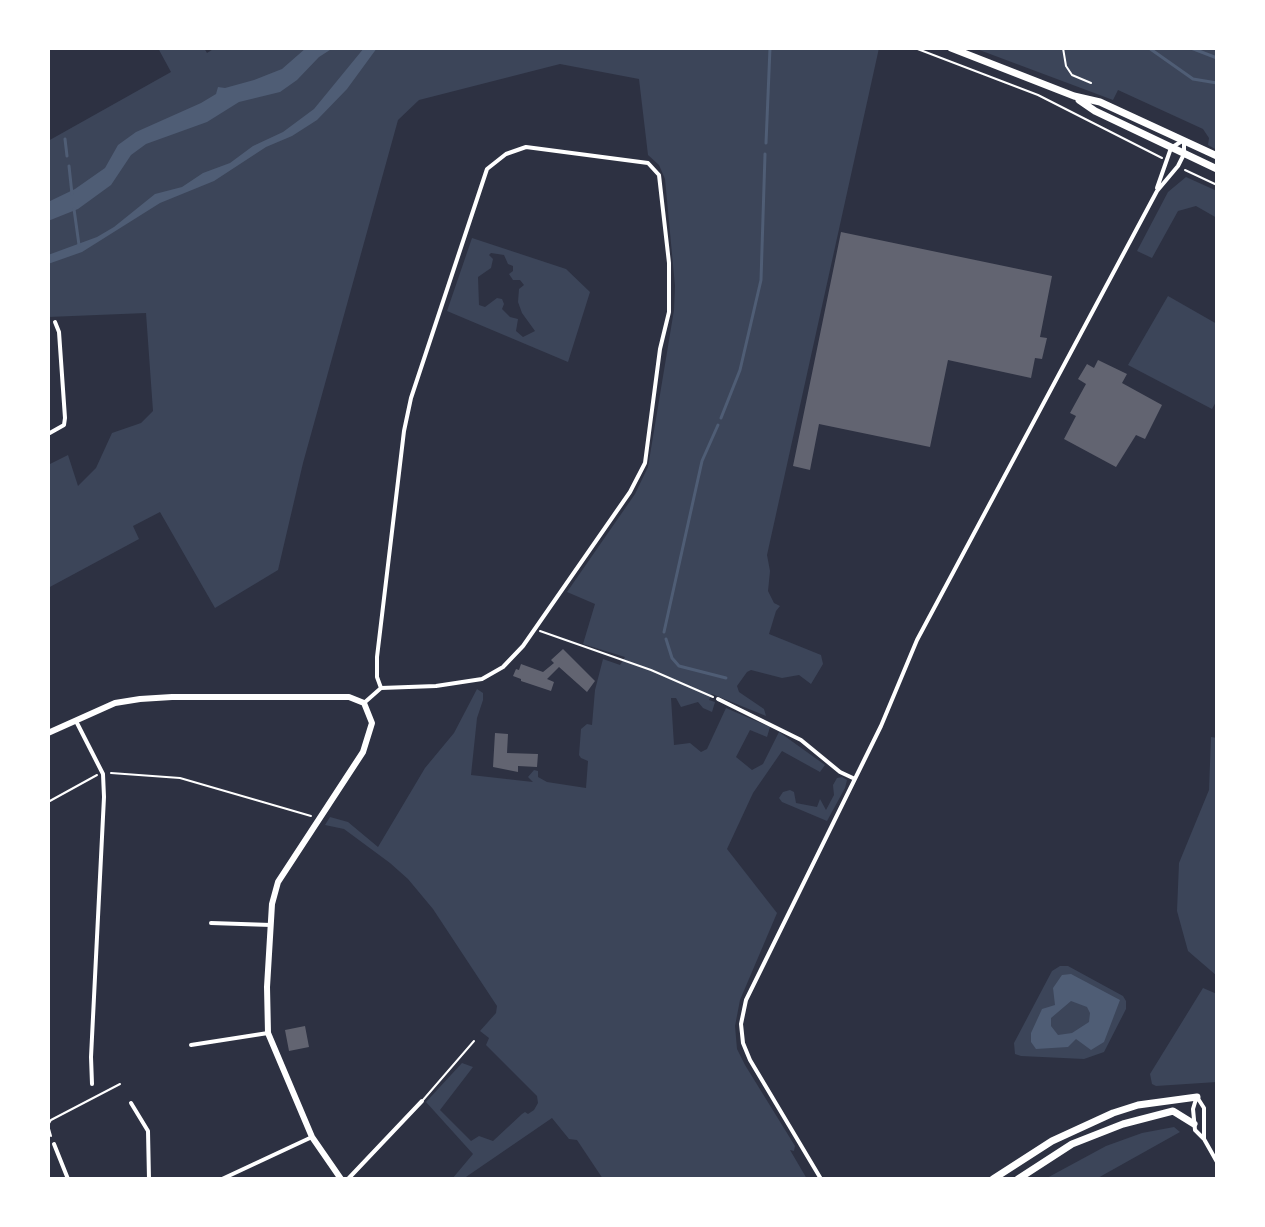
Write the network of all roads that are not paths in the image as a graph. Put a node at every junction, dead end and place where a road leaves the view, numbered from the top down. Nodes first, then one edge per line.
1 (951, 48) edge
2 (1074, 96) junction
3 (1184, 140) junction
4 (1171, 148) junction
5 (1184, 154) junction
6 (1217, 156) edge
7 (1217, 169) edge
8 (1157, 191) junction
9 (55, 322) dead end
10 (48, 434) edge
11 (381, 688) junction
12 (718, 699) road end
13 (364, 703) junction
14 (75, 720) junction
15 (48, 733) edge
16 (855, 779) junction
17 (211, 923) dead end
18 (271, 925) junction
19 (268, 1033) junction
20 (474, 1041) dead end
21 (191, 1045) dead end
22 (92, 1084) dead end
23 (1197, 1097) junction
24 (422, 1101) joint
25 (131, 1103) dead end
26 (1194, 1124) junction
27 (312, 1137) junction
28 (1204, 1139) junction
29 (54, 1144) road end
30 (1217, 1162) edge
31 (68, 1179) edge
32 (149, 1179) edge
33 (222, 1179) edge
34 (341, 1179) edge
35 (348, 1179) edge
36 (821, 1179) edge
37 (993, 1179) edge
38 (1018, 1179) edge

1 - 2 main road
2 - 3 main road
2 - 4 main road
3 - 4 street
3 - 5 street
3 - 6 main road
4 - 5 main road
4 - 8 street
5 - 7 main road
5 - 8 street
8 - 16 street
9 - 10 street
11 - 11 street
11 - 13 street
12 - 16 street
13 - 14 street
13 - 18 street
14 - 15 street
14 - 22 street
16 - 36 street
17 - 18 street
18 - 19 street
19 - 21 street
19 - 27 street
20 - 24 lane
23 - 26 street
23 - 28 street
23 - 37 main road
24 - 35 street
25 - 32 street
26 - 28 street
26 - 38 main road
27 - 33 street
27 - 34 street
28 - 30 street
29 - 31 street

